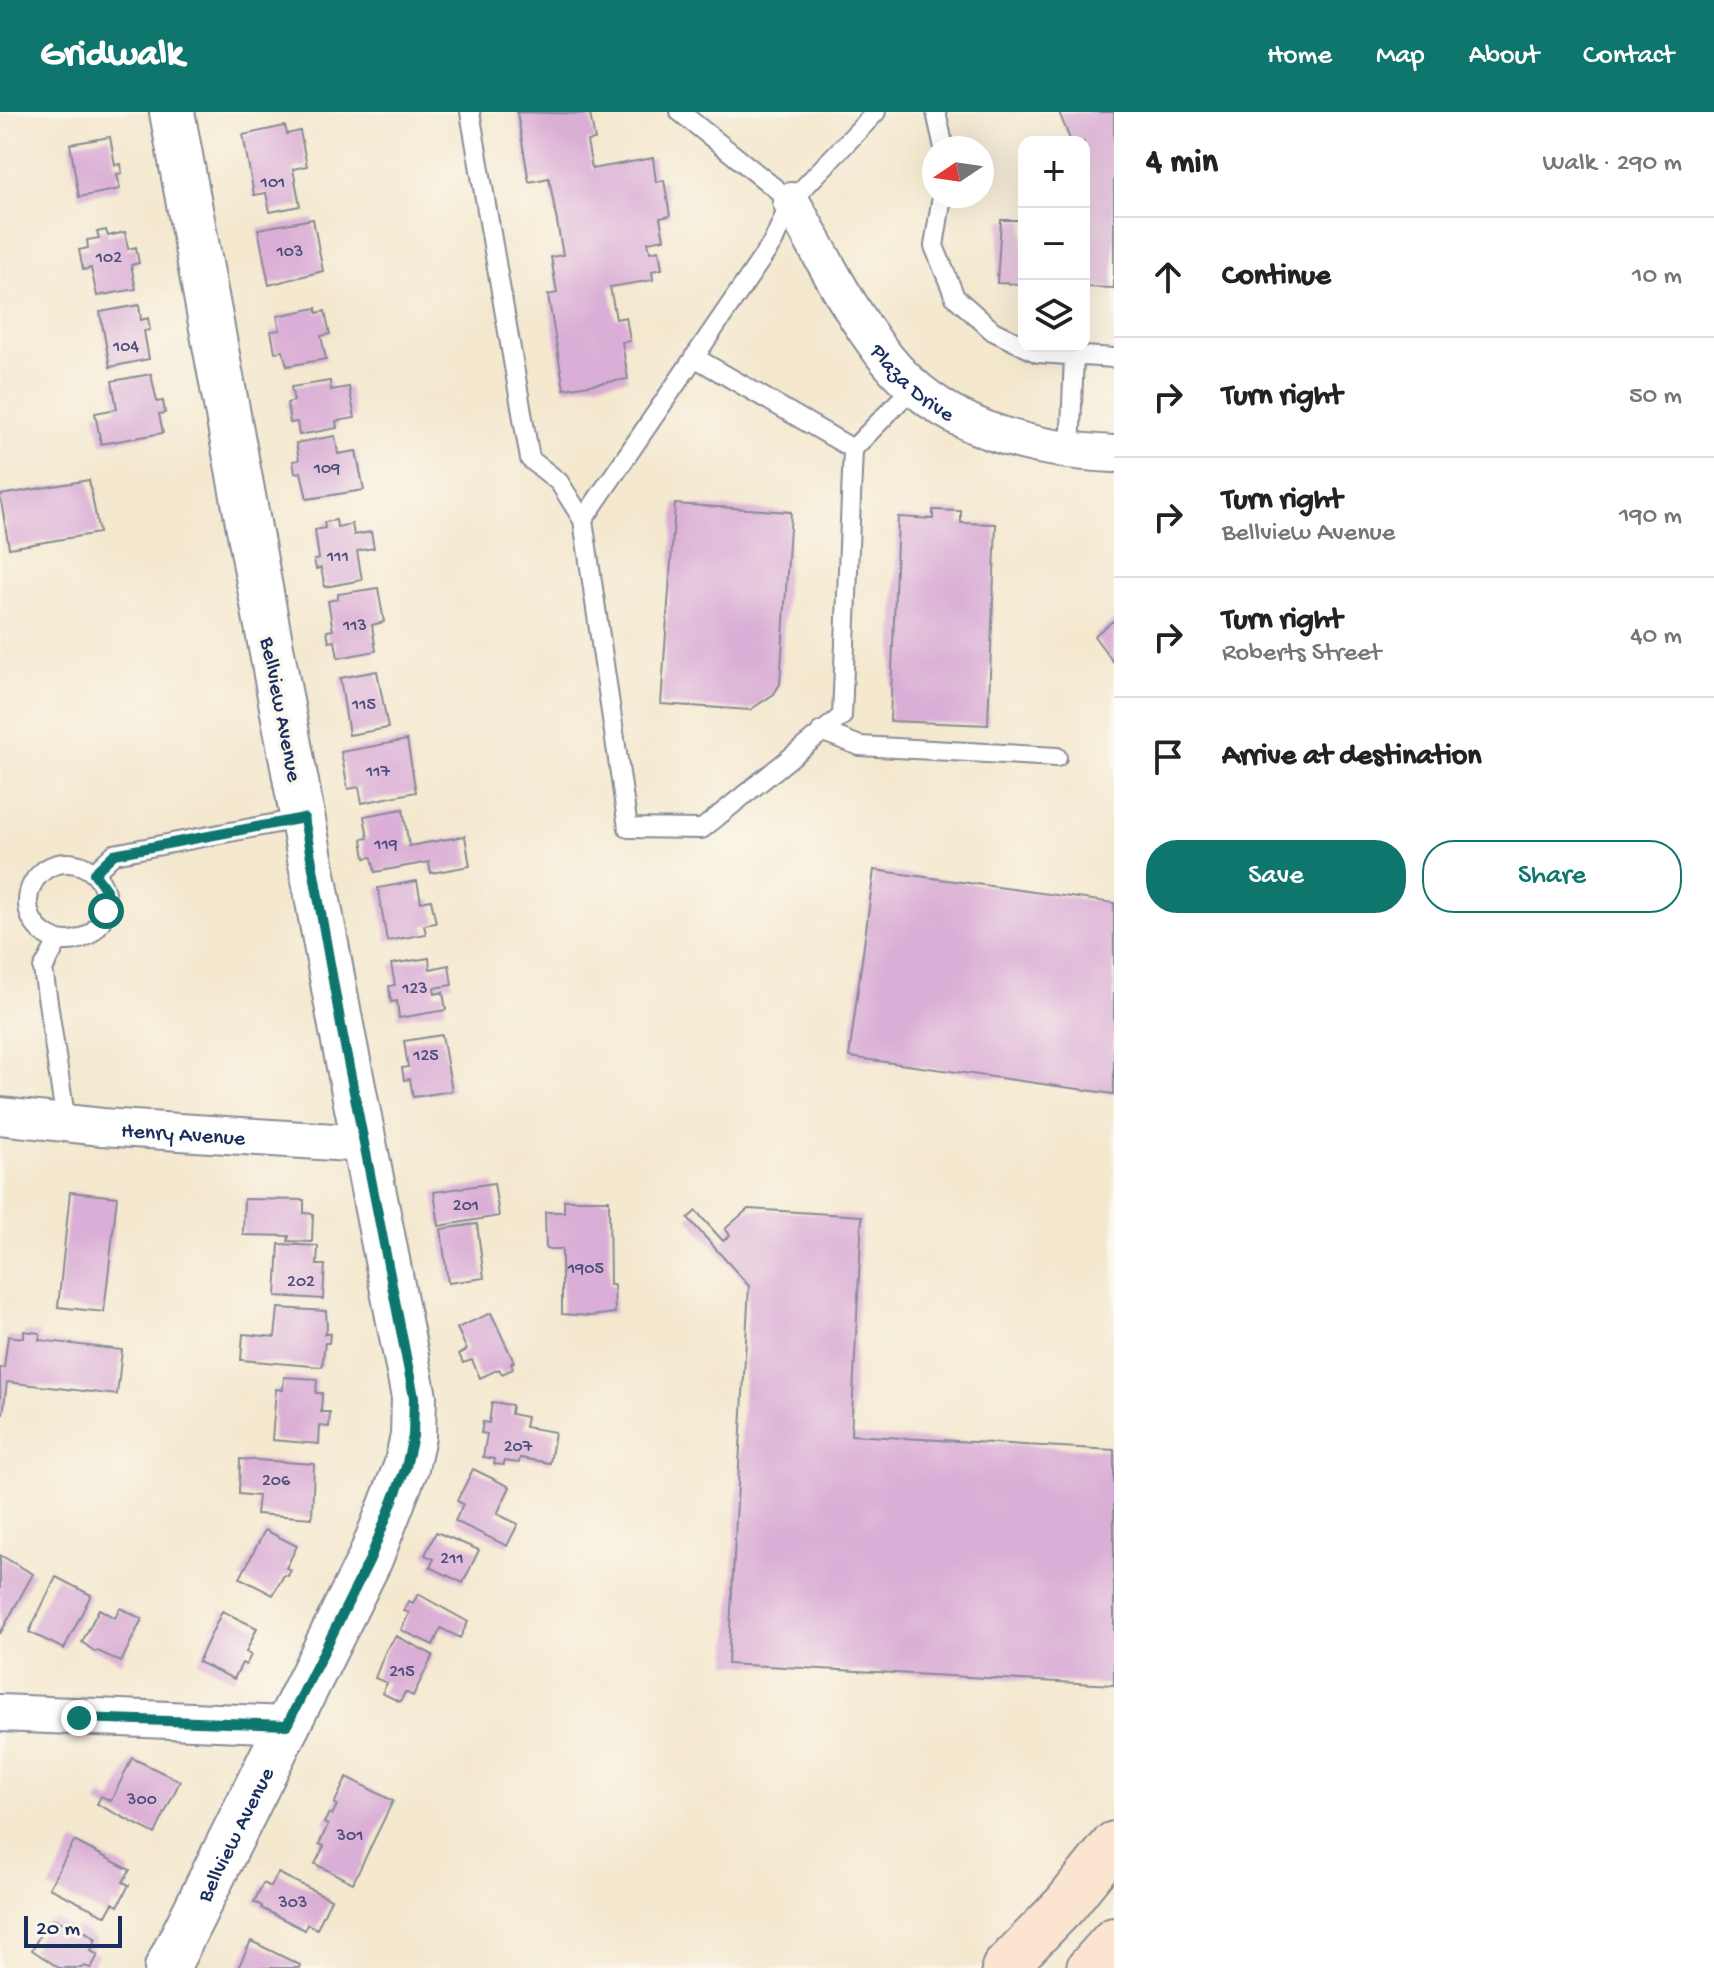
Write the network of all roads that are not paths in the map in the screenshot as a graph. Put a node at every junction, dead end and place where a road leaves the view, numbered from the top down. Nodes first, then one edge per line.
1 (172, 112) edge
2 (470, 112) edge
3 (680, 112) edge
4 (876, 112) edge
5 (936, 112) edge
6 (941, 136) edge
7 (791, 201) junction
8 (940, 208) edge
9 (1074, 356) junction
10 (694, 357) junction
11 (1114, 358) edge
12 (914, 386) junction
13 (853, 449) junction
14 (1070, 452) junction
15 (1114, 454) edge
16 (583, 520) junction
17 (821, 731) junction
18 (1057, 757) dead end
19 (304, 818) junction
20 (94, 873) junction
21 (58, 941) junction
22 (0, 1116) edge
23 (66, 1123) junction
24 (365, 1144) junction
25 (0, 1713) edge
26 (287, 1725) junction
27 (1114, 1844) edge
28 (1114, 1940) edge
29 (167, 1968) edge
30 (1004, 1968) edge
31 (1089, 1968) edge

1 - 19 street, Bellview Avenue
2 - 16 lane
3 - 7 lane
4 - 7 lane
5 - 6 lane
7 - 10 lane
7 - 12 street, Plaza Drive
8 - 9 lane
9 - 11 lane
9 - 14 lane
10 - 13 lane
10 - 16 lane
12 - 13 lane
12 - 14 street, Plaza Drive
13 - 17 lane
14 - 15 street, Plaza Drive
16 - 17 lane
17 - 18 lane
19 - 20 lane
19 - 24 street, Bellview Avenue
20 - 21 lane
20 - 21 lane
21 - 23 lane
22 - 23 street, Henry Avenue
23 - 24 street, Henry Avenue
24 - 26 street, Bellview Avenue
25 - 26 street
26 - 29 street, Bellview Avenue
27 - 30 main road
28 - 31 main road

